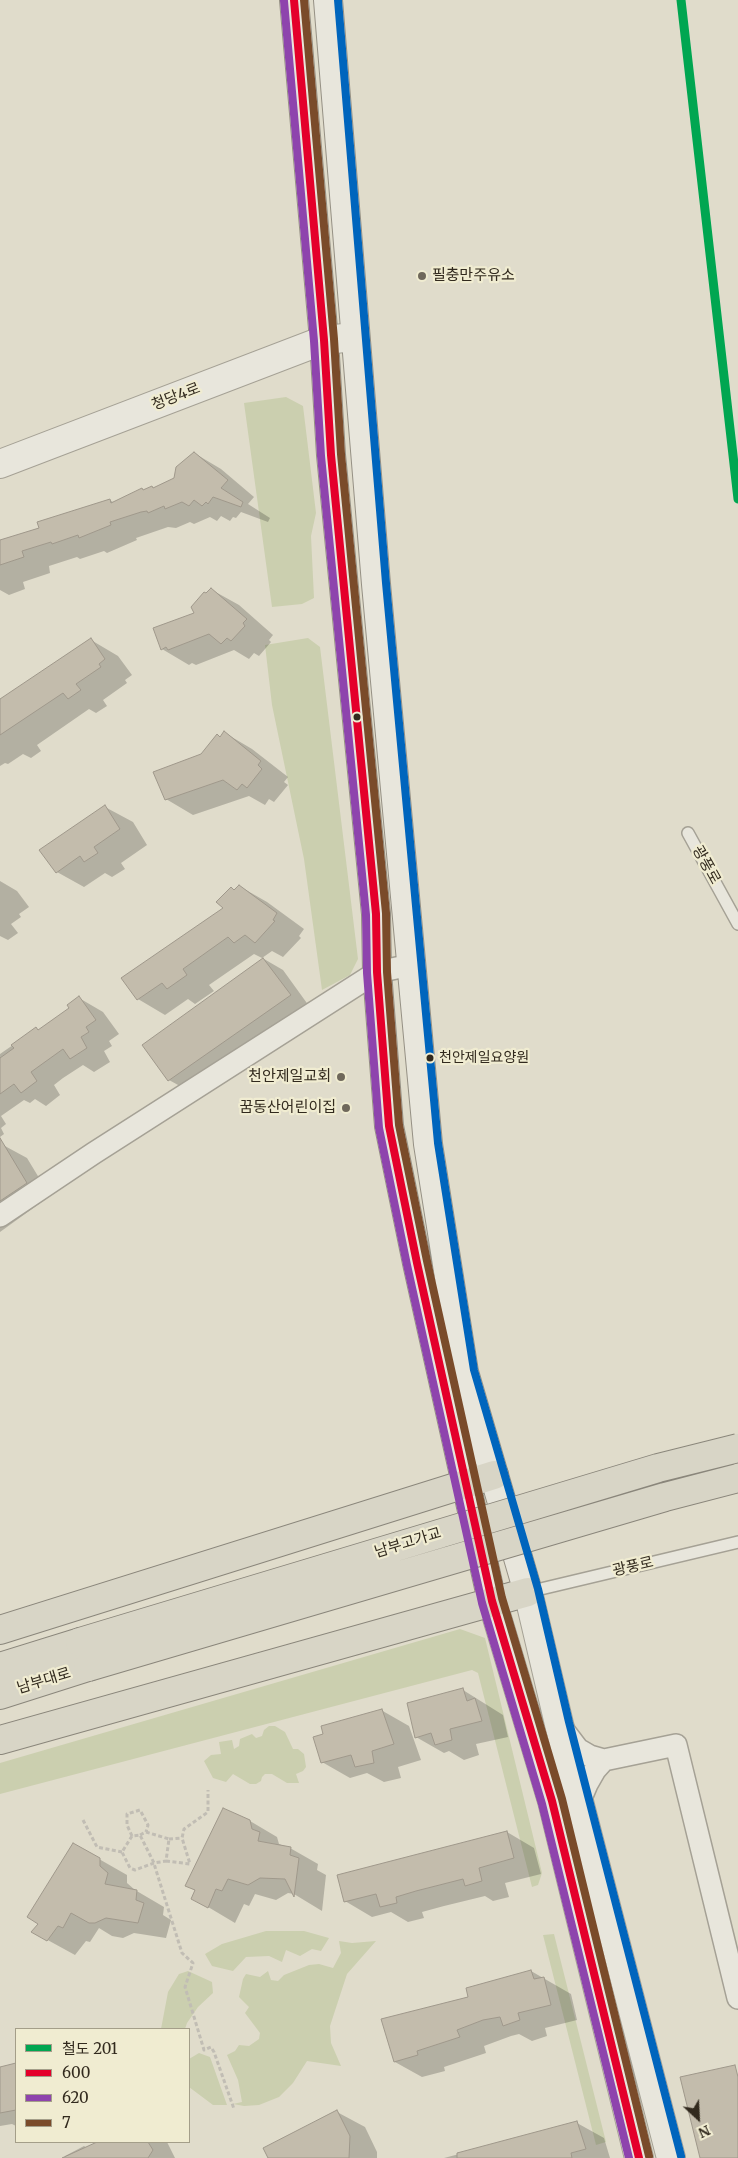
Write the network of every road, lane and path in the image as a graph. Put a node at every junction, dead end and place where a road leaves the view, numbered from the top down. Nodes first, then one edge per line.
1 (294, 0) edge
2 (328, 0) edge
3 (355, 337) junction
4 (324, 340) junction
5 (0, 464) edge
6 (688, 833) dead end
7 (738, 924) edge
8 (411, 965) junction
9 (377, 972) junction
10 (0, 1216) edge
11 (738, 1448) edge
12 (494, 1475) junction
13 (738, 1478) edge
14 (465, 1484) junction
15 (738, 1542) edge
16 (528, 1592) junction
17 (492, 1601) junction
18 (0, 1630) edge
19 (84, 1655) junction
20 (0, 1667) edge
21 (0, 1695) edge
22 (559, 1724) junction
23 (0, 1740) edge
24 (604, 1760) junction
25 (208, 1790) dead end
26 (580, 1803) junction
27 (83, 1820) dead end
28 (146, 1832) junction
29 (140, 1834) junction
30 (132, 1836) junction
31 (182, 1838) junction
32 (169, 1839) junction
33 (122, 1852) junction
34 (166, 1861) junction
35 (154, 1863) junction
36 (738, 1998) edge
37 (234, 2109) dead end
38 (639, 2158) edge
39 (671, 2158) edge

1 - 4 main road
2 - 3 main road
3 - 4 main road, 청당4로
3 - 8 main road
4 - 5 main road, 청당4로
4 - 9 main road
6 - 7 lane, 광풍로
8 - 9 street
8 - 12 main road
9 - 10 street
9 - 14 main road
11 - 19 highway, 남부고가교, bridge
12 - 14 highway
12 - 16 main road
13 - 19 highway, 남부고가교, bridge
14 - 17 main road
14 - 18 highway
15 - 16 lane, 광풍로
16 - 17 highway
16 - 22 main road
17 - 23 highway
17 - 38 main road
19 - 20 highway, 남부대로
19 - 21 highway, 남부대로
22 - 24 street
22 - 26 main road
24 - 26 street
24 - 36 street
25 - 31 path
26 - 39 main road
27 - 33 path
28 - 29 path
28 - 30 path
28 - 32 path
29 - 30 path
29 - 35 path
30 - 33 path
31 - 32 path
31 - 34 path
32 - 34 path
33 - 35 path
34 - 35 path
35 - 37 path

